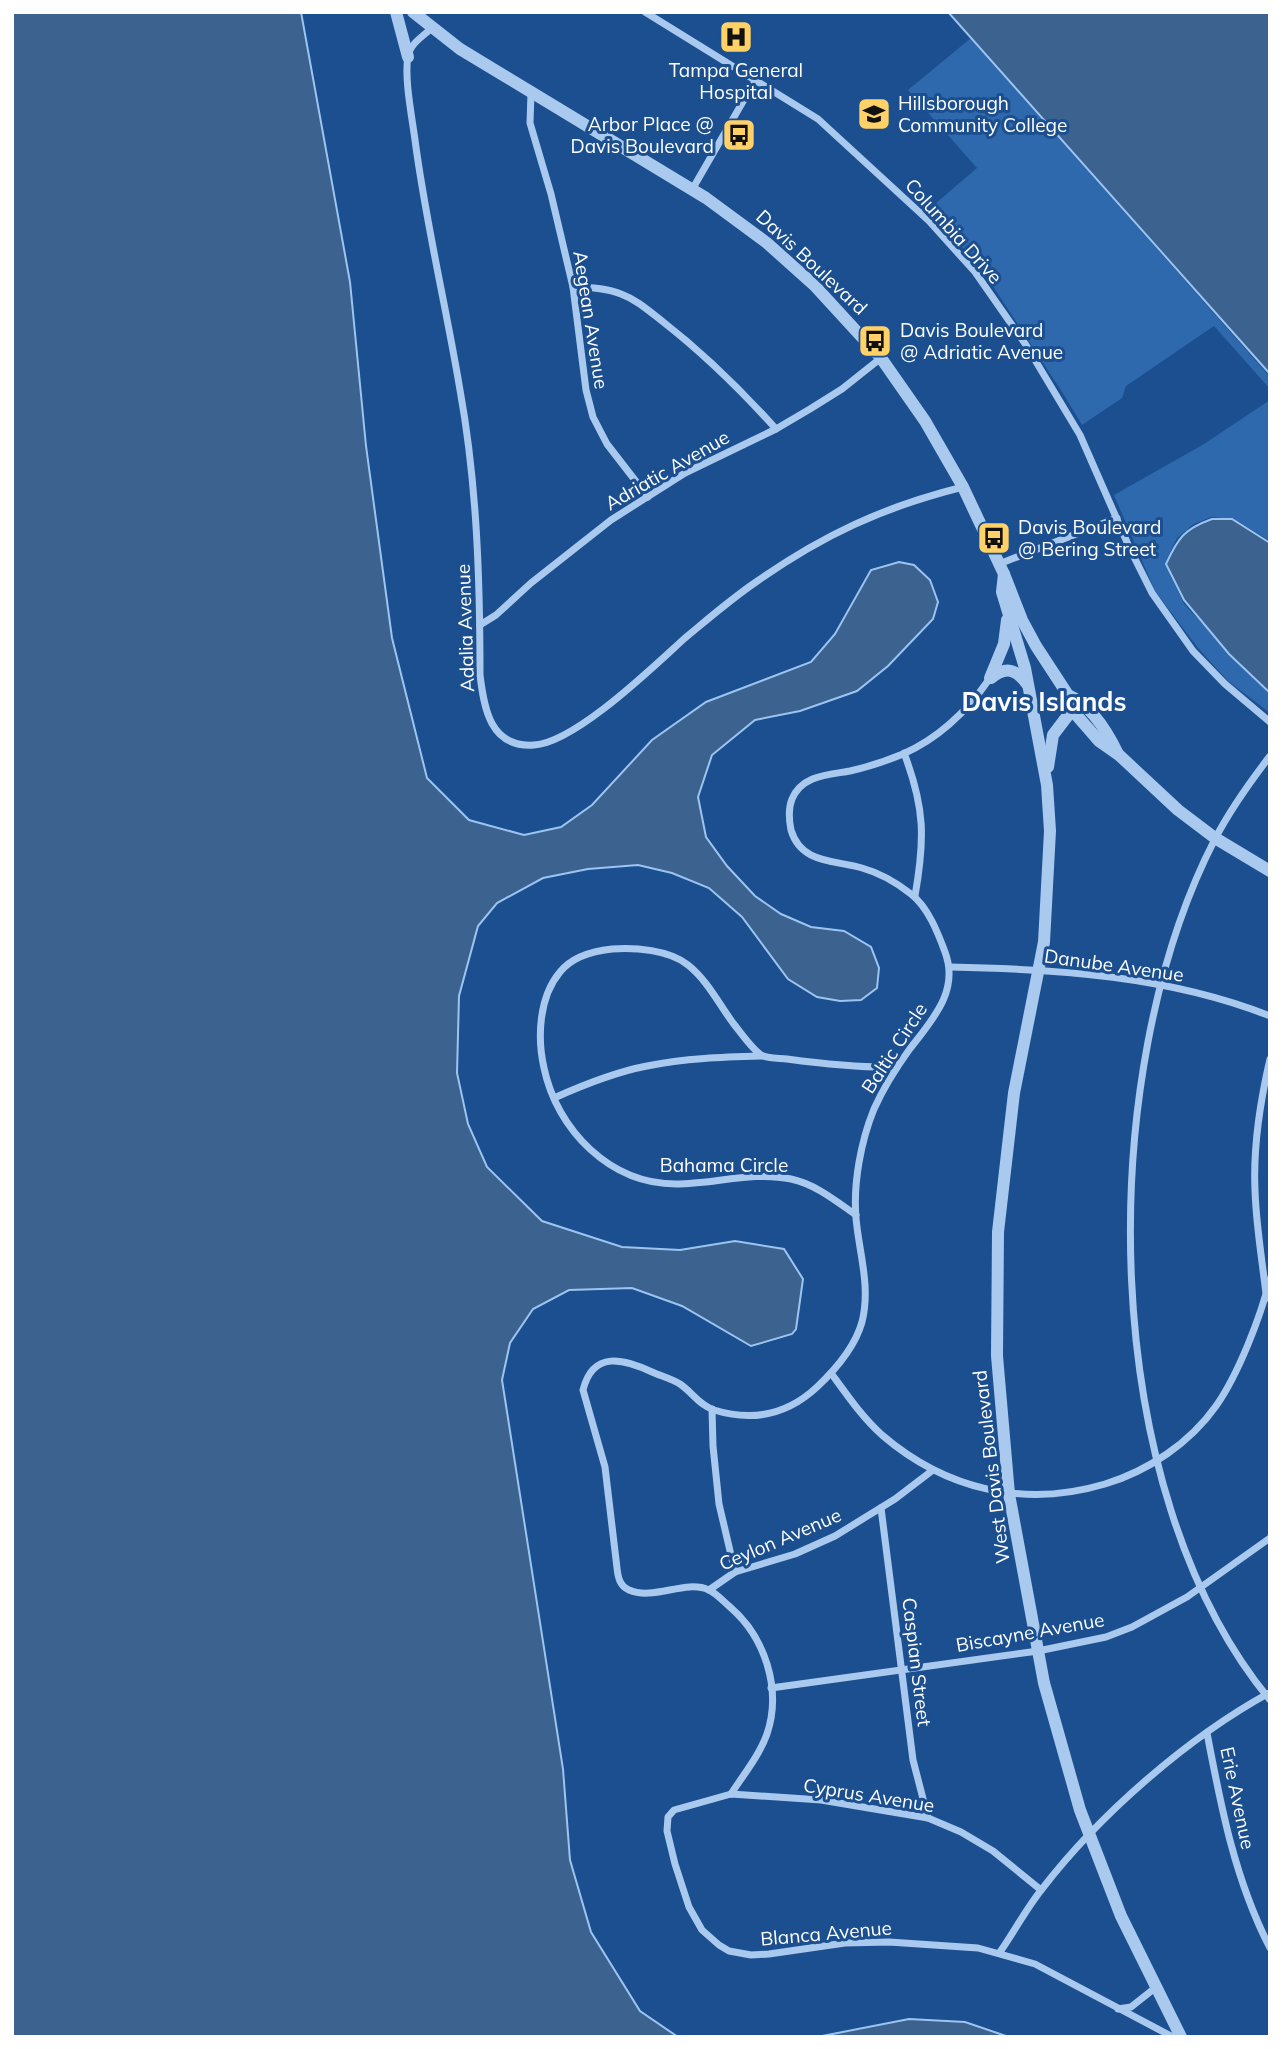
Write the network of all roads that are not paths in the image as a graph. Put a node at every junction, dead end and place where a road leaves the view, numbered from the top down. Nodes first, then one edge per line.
1 (396, 12) edge
2 (413, 12) edge
3 (422, 12) edge
4 (645, 12) edge
5 (432, 28) junction
6 (408, 57) junction
7 (756, 79) junction
8 (531, 93) junction
9 (693, 188) junction
10 (573, 287) junction
11 (881, 358) junction
12 (776, 429) junction
13 (963, 487) junction
14 (648, 497) junction
15 (1117, 518) junction
16 (1002, 569) junction
17 (1007, 612) junction
18 (480, 625) junction
19 (990, 678) junction
20 (1028, 686) junction
21 (1068, 695) junction
22 (1072, 710) junction
23 (1270, 722) edge
24 (904, 753) junction
25 (1119, 755) junction
26 (1270, 756) edge
27 (1047, 785) junction
28 (1215, 838) junction
29 (1270, 871) edge
30 (915, 897) junction
31 (950, 967) junction
32 (1041, 970) junction
33 (1161, 985) junction
34 (1270, 1016) edge
35 (762, 1056) junction
36 (1270, 1059) edge
37 (897, 1067) junction
38 (554, 1098) junction
39 (856, 1215) junction
40 (1270, 1279) edge
41 (1268, 1296) edge
42 (831, 1373) junction
43 (712, 1409) junction
44 (1156, 1462) junction
45 (933, 1469) junction
46 (1009, 1494) junction
47 (881, 1508) junction
48 (1270, 1538) edge
49 (735, 1572) junction
50 (1202, 1588) junction
51 (709, 1590) junction
52 (1038, 1651) junction
53 (902, 1670) junction
54 (771, 1688) junction
55 (1268, 1696) edge
56 (1208, 1733) junction
57 (731, 1794) junction
58 (674, 1810) joint
59 (928, 1818) junction
60 (1089, 1835) junction
61 (1041, 1890) junction
62 (1270, 1948) edge
63 (1000, 1952) junction
64 (1155, 1988) junction
65 (1117, 2009) junction
66 (1173, 2037) edge
67 (1181, 2037) edge

1 - 6 street
2 - 5 street, Davis Boulevard
3 - 5 street, Davis Boulevard
4 - 7 street, Columbia Drive
5 - 6 street
5 - 8 street, Davis Boulevard
6 - 18 street, Adalia Avenue
7 - 9 street
7 - 15 street, Columbia Drive
8 - 9 street, Davis Boulevard
8 - 10 street, Aegean Avenue
9 - 11 street, Davis Boulevard
10 - 12 street
10 - 14 street, Aegean Avenue
11 - 12 street, Adriatic Avenue
11 - 13 street, Davis Boulevard
12 - 14 street, Adriatic Avenue
13 - 16 street, Davis Boulevard
13 - 18 street, Adalia Avenue
14 - 18 street, Adriatic Avenue
15 - 16 street
15 - 23 street, Columbia Drive
16 - 17 street, West Davis Boulevard
16 - 21 street, Davis Boulevard
17 - 19 street
17 - 20 street, West Davis Boulevard
19 - 20 street
19 - 24 street
20 - 27 street, West Davis Boulevard
21 - 22 street
21 - 25 street
22 - 25 street
22 - 27 street, West Davis Boulevard
24 - 30 street
24 - 30 street
25 - 28 street
26 - 28 street
27 - 32 street, West Davis Boulevard
28 - 29 street
28 - 33 street
30 - 31 street
31 - 32 street, Danube Avenue
31 - 37 street, Baltic Circle
32 - 33 street, Danube Avenue
32 - 46 street, West Davis Boulevard
33 - 34 street, Danube Avenue
33 - 44 street
35 - 37 street
35 - 38 street
35 - 38 street, Bahama Circle
36 - 41 street
37 - 39 street, Baltic Circle
38 - 39 street, Bahama Circle
39 - 42 street, Baltic Circle
40 - 41 street
41 - 44 street
42 - 43 street, Baltic Circle
42 - 45 street
43 - 49 street
43 - 51 street
44 - 46 street
44 - 50 street
45 - 46 street
45 - 47 street, Ceylon Avenue
46 - 52 street, West Davis Boulevard
47 - 49 street, Ceylon Avenue
47 - 53 street, Caspian Street
48 - 50 street, Biscayne Avenue
49 - 51 street, Ceylon Avenue
50 - 52 street, Biscayne Avenue
50 - 55 street
51 - 54 street
52 - 53 street, Biscayne Avenue
52 - 60 street, West Davis Boulevard
53 - 54 street, Biscayne Avenue
53 - 59 street, Caspian Street
54 - 57 street
55 - 56 street
56 - 60 street
56 - 62 street, Erie Avenue
57 - 58 street, Cyprus Avenue
57 - 59 street, Cyprus Avenue
58 - 63 street, Blanca Avenue
59 - 61 street, Cyprus Avenue
60 - 61 street
60 - 64 street, West Davis Boulevard
61 - 63 street
63 - 65 street, Blanca Avenue
64 - 65 street
64 - 67 street, West Davis Boulevard
65 - 66 street, Blanca Avenue

